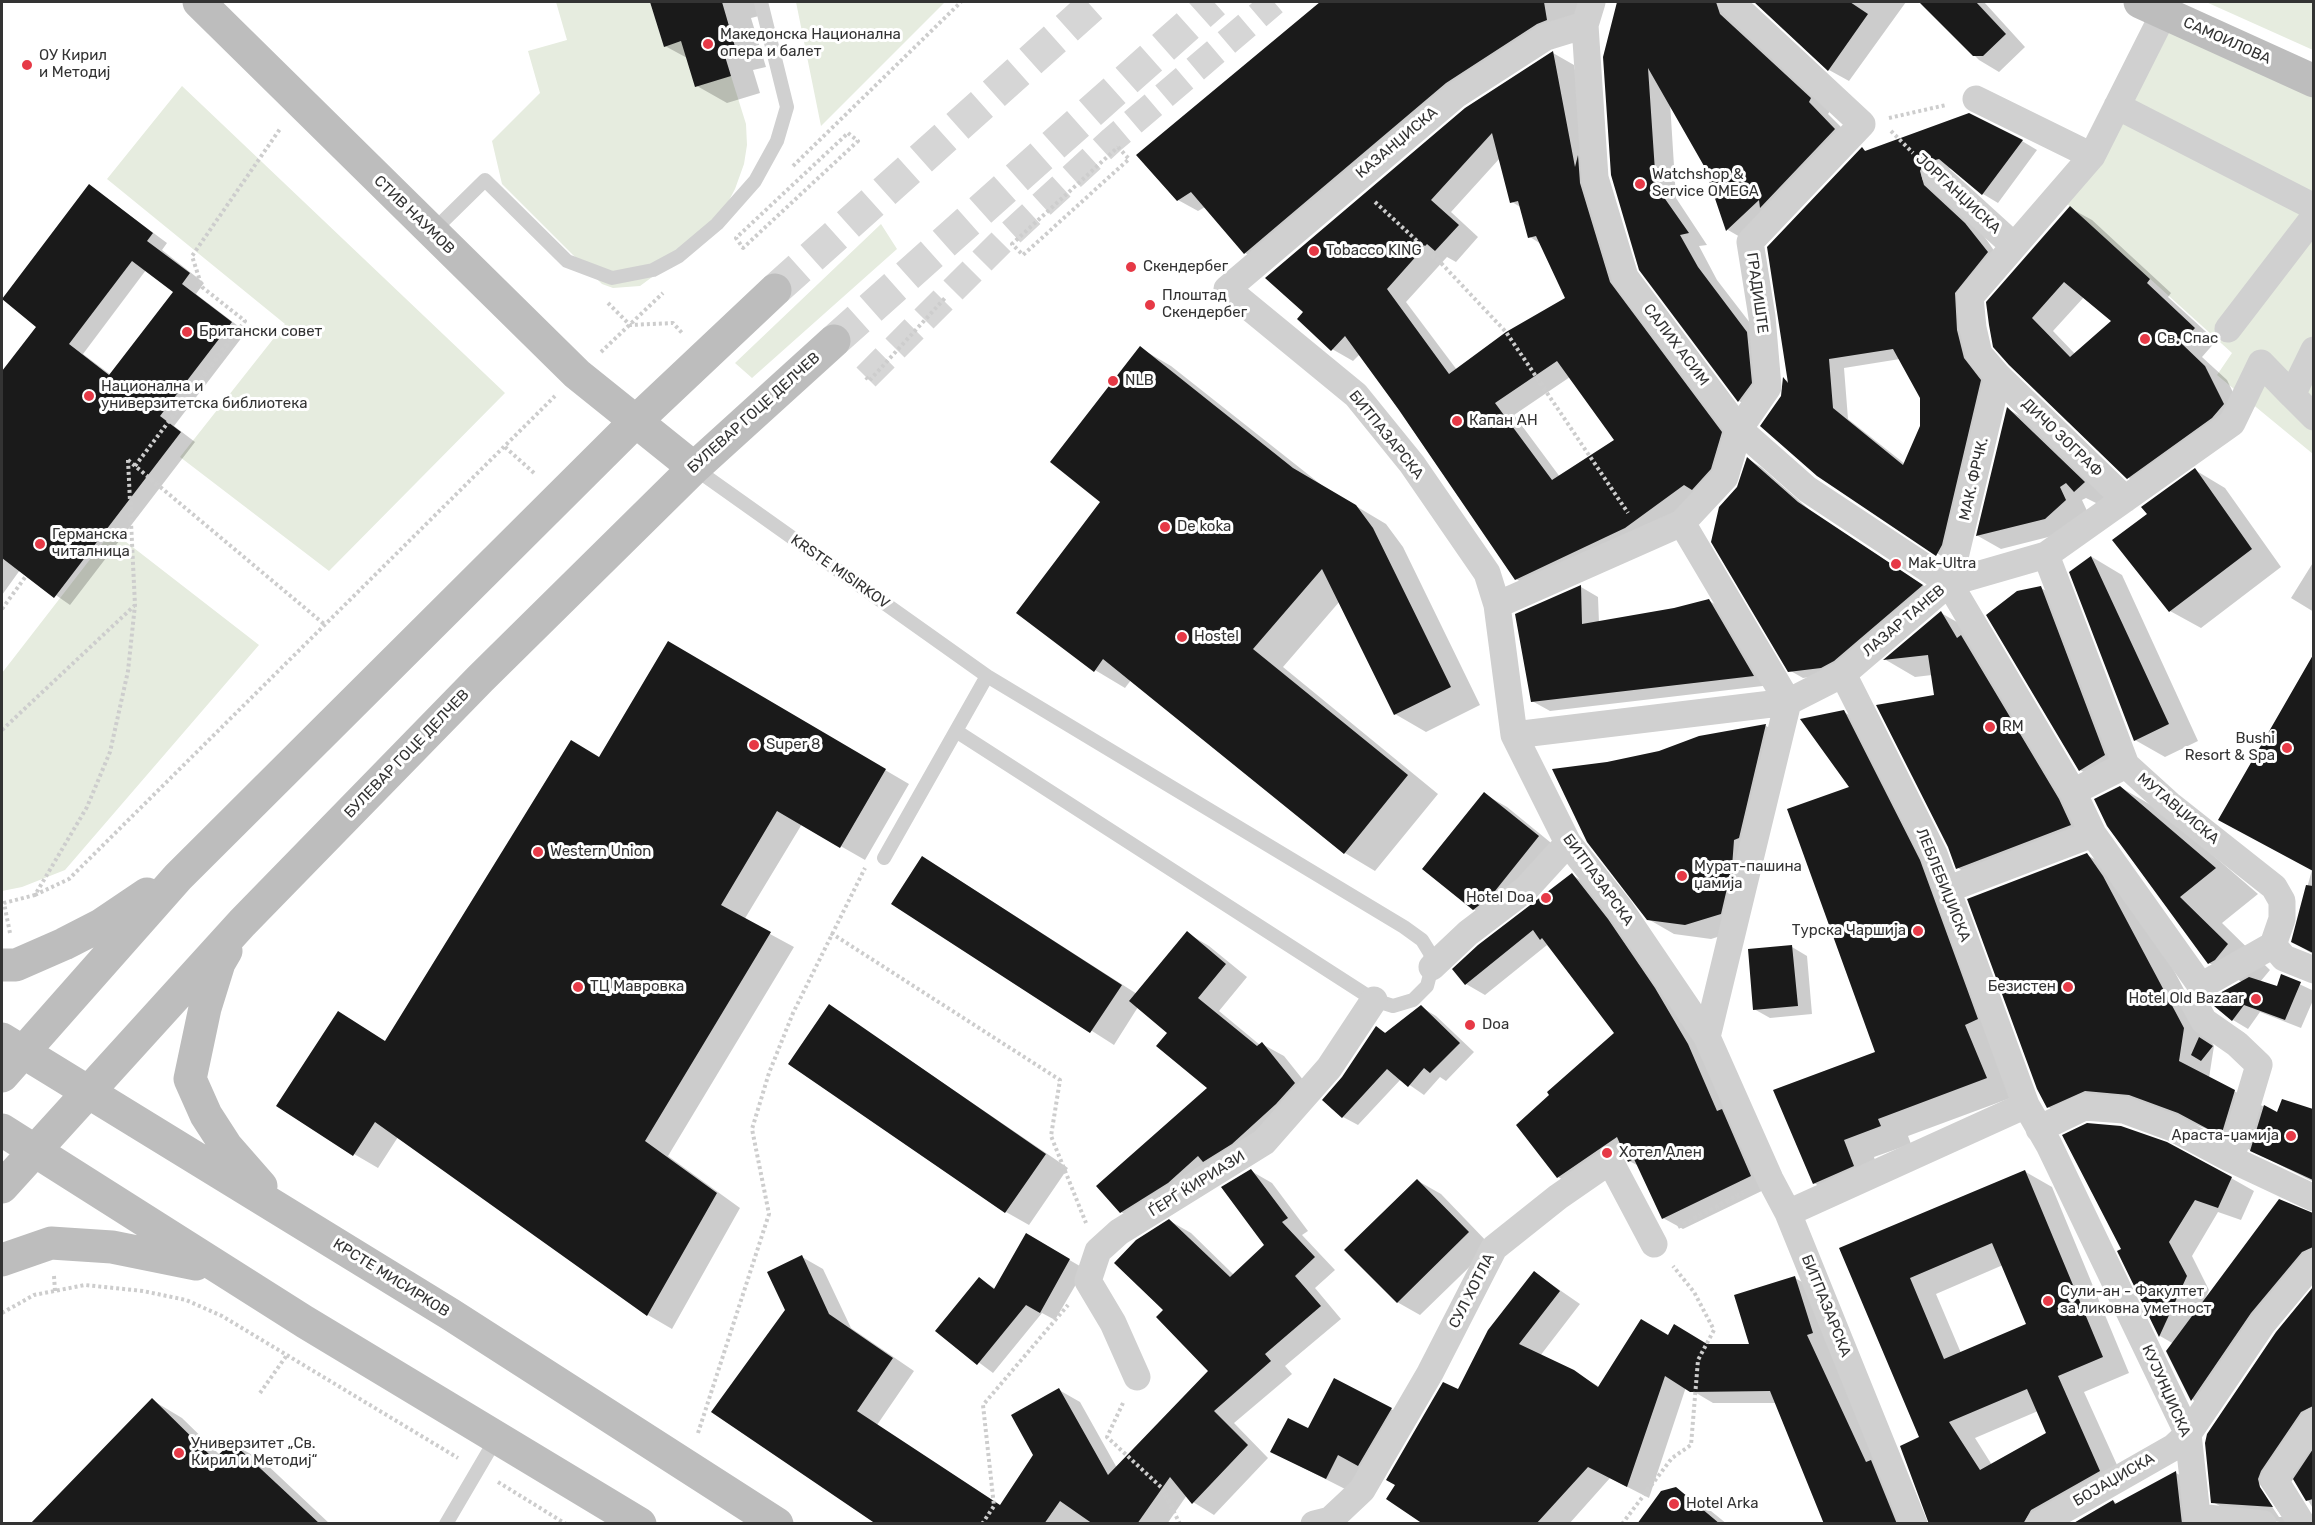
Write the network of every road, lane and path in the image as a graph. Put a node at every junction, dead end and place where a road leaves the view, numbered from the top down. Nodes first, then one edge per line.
1 (199, 2) edge
2 (761, 2) edge
3 (1731, 2) edge
4 (2152, 7) edge
5 (1589, 13) edge
6 (2313, 81) edge
7 (1976, 99) joint
8 (299, 102) junction
9 (2117, 106) junction
10 (1862, 124) junction
11 (2092, 156) junction
12 (830, 166) joint
13 (1935, 174) joint
14 (1352, 181) junction
15 (2313, 207) edge
16 (2313, 217) edge
17 (432, 232) junction
18 (2013, 245) junction
19 (1023, 255) joint
20 (1227, 289) joint
21 (775, 290) tunnel mouth
22 (945, 297) dead end
23 (630, 325) dead end
24 (2228, 329) dead end
25 (834, 341) tunnel mouth
26 (2313, 350) edge
27 (704, 355) junction
28 (577, 374) junction
29 (1998, 376) junction
30 (866, 377) dead end
31 (2292, 395) junction
32 (2313, 417) edge
33 (635, 422) junction
34 (1739, 429) junction
35 (505, 447) junction
36 (135, 466) junction
37 (694, 468) junction
38 (560, 497) junction
39 (2125, 500) junction
40 (1682, 523) junction
41 (1645, 539) junction
42 (2046, 555) junction
43 (26, 576) dead end
44 (1949, 583) junction
45 (135, 605) junction
46 (1497, 605) junction
47 (2, 609) edge
48 (324, 624) junction
49 (1843, 674) junction
50 (987, 676) junction
51 (1788, 702) junction
52 (2, 729) edge
53 (956, 732) junction
54 (1514, 735) junction
55 (2126, 765) junction
56 (2073, 792) junction
57 (2093, 834) junction
58 (1568, 843) junction
59 (884, 858) dead end
60 (869, 859) dead end
61 (178, 877) junction
62 (1946, 890) junction
63 (35, 895) junction
64 (3, 903) edge
65 (242, 923) junction
66 (831, 933) junction
67 (2273, 945) junction
68 (9, 965) edge
69 (1432, 967) junction
70 (2313, 970) edge
71 (1374, 1000) junction
72 (2194, 1003) dead end
73 (1707, 1037) junction
74 (12, 1045) edge
75 (2, 1076) edge
76 (88, 1092) junction
77 (2026, 1105) junction
78 (2, 1130) edge
79 (2039, 1130) junction
80 (34, 1151) junction
81 (2231, 1160) junction
82 (1770, 1179) junction
83 (2, 1187) edge
84 (2313, 1198) edge
85 (285, 1212) junction
86 (1788, 1213) junction
87 (1687, 1220) dead end
88 (1654, 1244) joint
89 (1098, 1251) junction
90 (2, 1260) edge
91 (2313, 1262) edge
92 (236, 1278) junction
93 (1088, 1281) junction
94 (2, 1313) edge
95 (287, 1355) junction
96 (1137, 1377) joint
97 (261, 1393) dead end
98 (2313, 1421) edge
99 (2188, 1434) junction
100 (496, 1437) junction
101 (687, 1468) junction
102 (477, 1469) junction
103 (2198, 1520) edge
104 (446, 1524) edge
105 (566, 1524) edge
106 (640, 1524) edge
107 (777, 1524) edge
108 (982, 1524) edge
109 (1180, 1524) edge
110 (1314, 1524) edge
111 (1622, 1524) edge
112 (1914, 1524) edge
113 (2038, 1524) edge
114 (2263, 1524) edge
115 (2302, 1524) edge

1 - 8 street, СТИВ НАУМОВ
2 - 17 lane
3 - 10 street
4 - 6 street, САМОИЛОВА
4 - 9 street
5 - 14 street, КАЗАНЏИСКА
5 - 34 street, САЛИХ АСИМ
7 - 10 path
7 - 11 street
8 - 17 street, СТИВ НАУМОВ
8 - 36 path
9 - 11 street
9 - 15 street
10 - 13 path, ЈОРГАНЏИСКА
10 - 34 street, ГРАДИШТЕ
11 - 18 street
12 - 12 path
13 - 18 street, ЈОРГАНЏИСКА
14 - 20 street, КАЗАНЏИСКА
14 - 41 path
16 - 24 street
17 - 28 street, СТИВ НАУМОВ
18 - 29 street, ЈОРГАНЏИСКА
19 - 19 path
20 - 46 street, БИТПАЗАРСКА
21 - 27 street
22 - 30 path
23 - 27 path
25 - 37 street, БУЛЕВАР ГОЦЕ ДЕЛЧЕВ
26 - 31 street
27 - 33 street
28 - 33 street, СТИВ НАУМОВ
28 - 35 path
29 - 39 street, ДИЧО ЗОГРАФ
29 - 44 street, МАК. ФРЧК.
31 - 32 street
31 - 39 street, ЛАЗАР ТАНЕВ
33 - 37 street, СТИВ НАУМОВ
33 - 38 street
34 - 40 street, ГРАДИШТЕ
34 - 44 street, САЛИХ АСИМ
35 - 38 path
35 - 48 path
36 - 45 path
36 - 48 path
37 - 50 lane, KRSTE MISIRKOV
37 - 65 street, БУЛЕВАР ГОЦЕ ДЕЛЧЕВ
38 - 61 street
39 - 42 street, ЛАЗАР ТАНЕВ
40 - 41 street, ГРАДИШТЕ
40 - 51 street
41 - 46 street, ГРАДИШТЕ
42 - 44 street, ЛАЗАР ТАНЕВ
42 - 55 street, МУТАВЏИСКА
43 - 47 path
44 - 49 street, ЛАЗАР ТАНЕВ
44 - 56 street
45 - 52 path
45 - 63 path
46 - 54 street, БИТПАЗАРСКА
48 - 63 path
49 - 51 street, ЛАЗАР ТАНЕВ
49 - 62 street, ЛЕБЛЕБИЏИСКА
50 - 53 lane
50 - 69 lane, KRSTE MISIRKOV
51 - 54 street, ЛАЗАР ТАНЕВ
51 - 73 street
53 - 59 lane
53 - 71 lane
54 - 58 street, БИТПАЗАРСКА
55 - 56 street
55 - 67 street, МУТАВЏИСКА
56 - 57 street
57 - 62 street
57 - 67 street
58 - 69 street
58 - 73 street, БИТПАЗАРСКА
60 - 66 path
61 - 68 street
61 - 74 street
62 - 77 street, ЛЕБЛЕБИЏИСКА
63 - 64 path
64 - 68 path
65 - 76 street, БУЛЕВАР ГОЦЕ ДЕЛЧЕВ
65 - 85 street
66 - 89 path
66 - 101 path
67 - 70 street
69 - 71 lane
71 - 89 street, ЃЕРЃ ЌИРИАЗИ
72 - 81 street
73 - 82 street, БИТПАЗАРСКА
74 - 75 street
74 - 76 street, КРСТЕ МИСИРКОВ
76 - 80 street, БУЛЕВАР ГОЦЕ ДЕЛЧЕВ
76 - 85 street, КРСТЕ МИСИРКОВ
77 - 79 street, КУЈУНЏИСКА
77 - 86 street
78 - 80 street
79 - 81 street
79 - 99 street, КУЈУНЏИСКА
80 - 83 street, БУЛЕВАР ГОЦЕ ДЕЛЧЕВ
80 - 92 street
81 - 84 street
82 - 86 street, БИТПАЗАРСКА
82 - 87 path
85 - 101 street, КРСТЕ МИСИРКОВ
86 - 112 street, БИТПАЗАРСКА
88 - 110 street, СУЛ ХОТЛА
88 - 111 path
89 - 93 street
90 - 92 street
91 - 99 street, БОЈАЏИСКА
92 - 100 street
93 - 96 street
93 - 108 path
94 - 95 path
95 - 97 path
95 - 102 path
96 - 109 path
98 - 115 street
99 - 103 street, КУЈУНЏИСКА
99 - 113 street, БОЈАЏИСКА
100 - 102 lane
100 - 106 street
101 - 107 street, КРСТЕ МИСИРКОВ
102 - 104 lane
102 - 105 path
103 - 114 street

